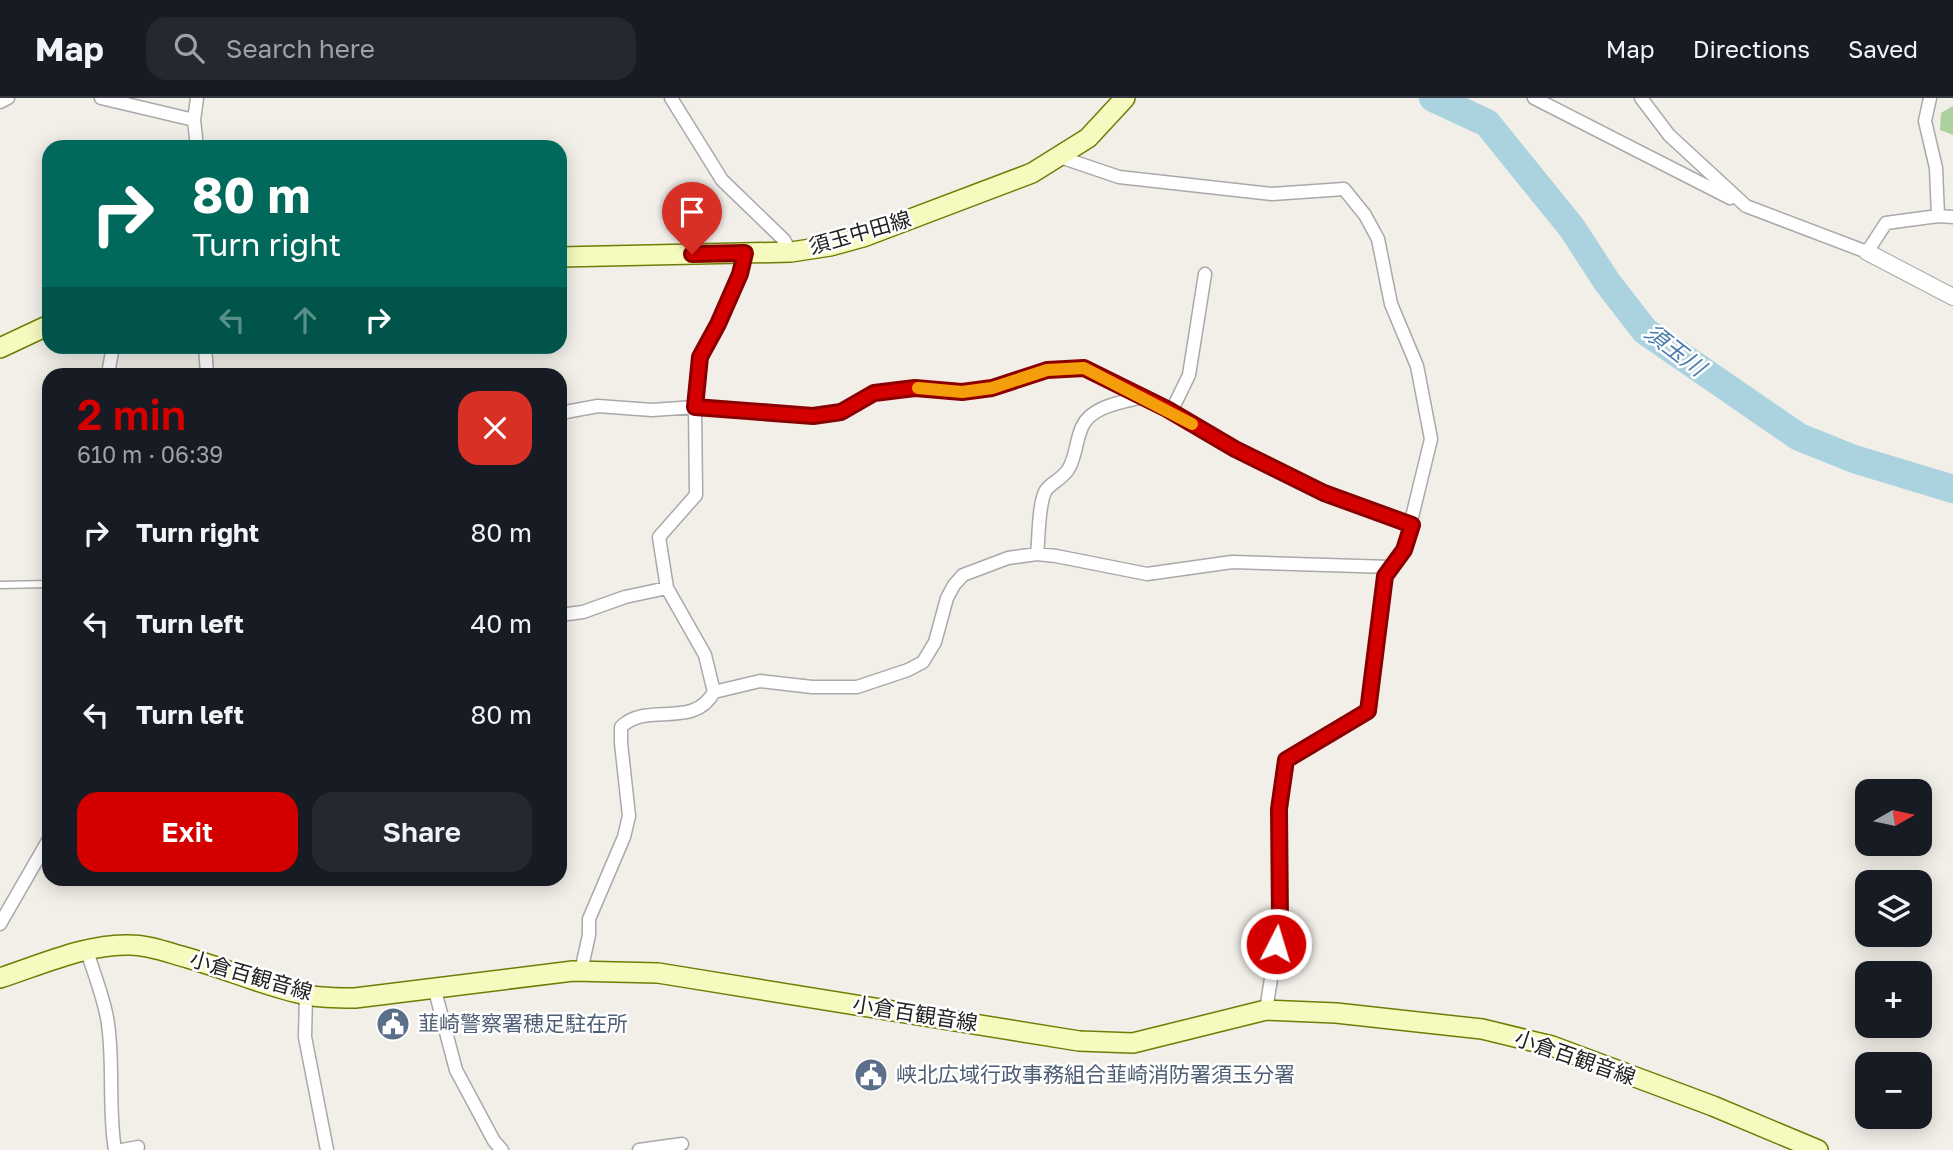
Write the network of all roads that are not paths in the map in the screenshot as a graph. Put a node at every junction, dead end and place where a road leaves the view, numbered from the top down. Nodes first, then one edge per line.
1 (8, 98) edge
2 (101, 98) edge
3 (197, 98) edge
4 (671, 98) edge
5 (1125, 98) edge
6 (1534, 98) edge
7 (1641, 98) edge
8 (1930, 98) edge
9 (0, 102) edge
10 (194, 120) junction
11 (196, 140) edge
12 (1060, 157) junction
13 (1746, 206) junction
14 (1938, 216) junction
15 (1953, 217) edge
16 (791, 252) junction
17 (1867, 252) junction
18 (745, 253) junction
19 (567, 257) edge
20 (1205, 274) dead end
21 (1953, 297) edge
22 (42, 328) edge
23 (0, 348) edge
24 (1143, 397) junction
25 (695, 407) junction
26 (567, 412) edge
27 (1171, 412) junction
28 (1412, 525) junction
29 (1037, 554) junction
30 (1391, 567) junction
31 (42, 584) edge
32 (0, 585) edge
33 (667, 588) junction
34 (567, 614) edge
35 (714, 692) junction
36 (42, 851) edge
37 (0, 924) edge
38 (87, 951) junction
39 (581, 971) junction
40 (0, 978) edge
41 (434, 987) junction
42 (306, 995) junction
43 (1266, 1010) junction
44 (682, 1144) dead end
45 (138, 1147) dead end
46 (115, 1150) edge
47 (122, 1150) edge
48 (327, 1150) edge
49 (502, 1150) edge
50 (639, 1150) edge
51 (1818, 1150) edge

1 - 9 street
2 - 10 street
3 - 10 street
4 - 16 street
5 - 12 main road, 須玉中田線
6 - 13 street
7 - 13 street
8 - 14 street
10 - 11 street
12 - 16 main road, 須玉中田線
12 - 28 street
13 - 17 street
14 - 15 street
14 - 17 street
16 - 18 main road, 須玉中田線
17 - 21 street
18 - 19 main road, 須玉中田線
18 - 25 street
20 - 27 street
22 - 23 main road
24 - 25 street
24 - 27 street
24 - 29 street
25 - 26 street
25 - 33 street
27 - 28 street
28 - 30 street
29 - 30 street
29 - 35 street
30 - 43 street
31 - 32 lane
33 - 34 street
33 - 35 street
35 - 39 street
36 - 37 street
38 - 40 main road, 小倉百観音線
38 - 42 main road, 小倉百観音線
38 - 46 street
39 - 41 main road, 小倉百観音線
39 - 43 main road, 小倉百観音線
41 - 42 main road, 小倉百観音線
41 - 49 street
42 - 48 street
43 - 51 main road, 小倉百観音線
44 - 50 street
45 - 47 street

